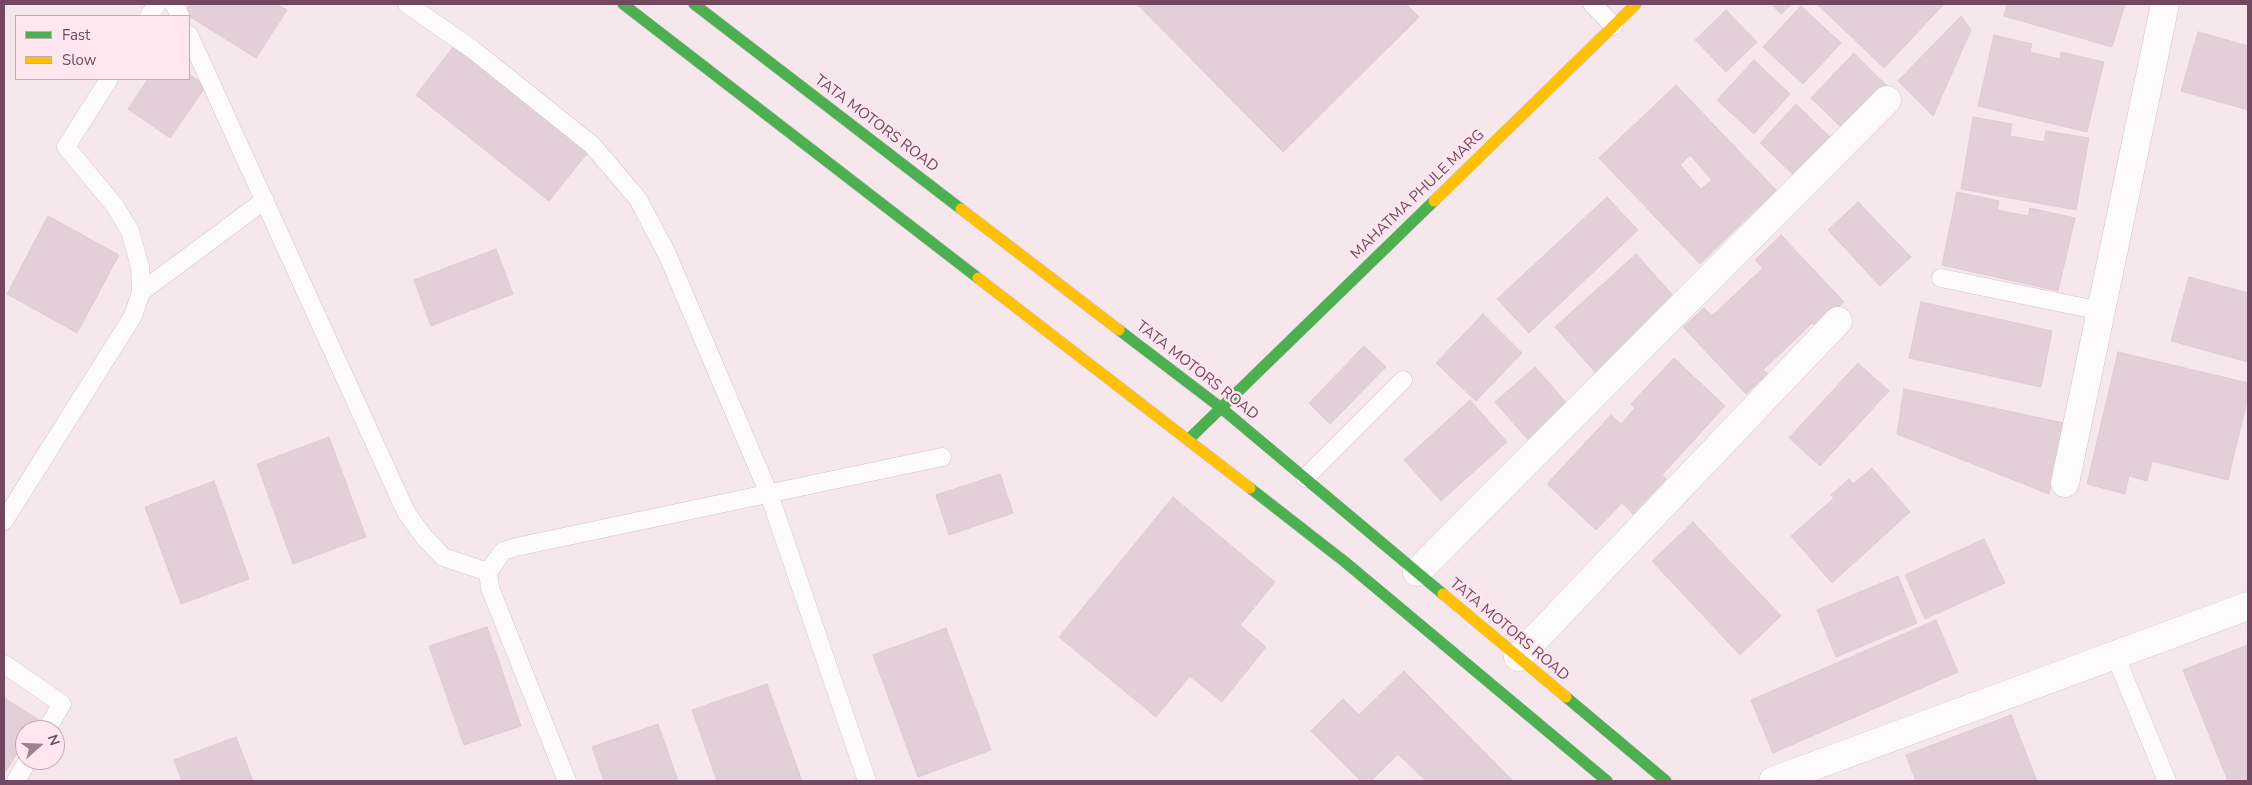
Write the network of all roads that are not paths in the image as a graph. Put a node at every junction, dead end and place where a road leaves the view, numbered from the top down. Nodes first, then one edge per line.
1 (157, 4) edge
2 (406, 4) edge
3 (623, 4) edge
4 (694, 4) edge
5 (1592, 4) edge
6 (1636, 4) edge
7 (2165, 4) edge
8 (150, 15) edge
9 (1614, 26) junction
10 (190, 37) edge
11 (108, 80) edge
12 (1887, 100) dead end
13 (265, 200) junction
14 (1940, 278) dead end
15 (141, 292) junction
16 (2101, 311) junction
17 (1838, 321) dead end
18 (1403, 380) dead end
19 (1220, 407) junction
20 (1188, 440) junction
21 (942, 457) dead end
22 (1305, 478) junction
23 (2065, 483) dead end
24 (769, 494) junction
25 (4, 521) edge
26 (488, 572) junction
27 (1417, 572) junction
28 (2248, 606) edge
29 (2115, 656) junction
30 (1518, 657) junction
31 (4, 664) edge
32 (52, 720) edge
33 (22, 770) edge
34 (16, 781) edge
35 (567, 781) edge
36 (867, 781) edge
37 (1607, 781) edge
38 (1666, 781) edge
39 (1773, 781) edge
40 (2167, 781) edge

1 - 8 lane
2 - 24 lane
3 - 20 main road
4 - 19 main road, TATA MOTORS ROAD
5 - 9 lane
6 - 9 main road, MAHATMA PHULE MARG
7 - 16 street
9 - 19 main road, MAHATMA PHULE MARG
10 - 13 lane
11 - 15 lane
12 - 27 street
13 - 15 lane
13 - 26 lane
14 - 16 lane
15 - 25 lane
16 - 23 street
17 - 30 street
18 - 22 lane
19 - 20 main road, MAHATMA PHULE MARG
19 - 22 main road, TATA MOTORS ROAD
20 - 37 main road
21 - 24 lane
22 - 27 main road, TATA MOTORS ROAD
24 - 26 lane
24 - 36 lane
26 - 35 lane
27 - 30 main road, TATA MOTORS ROAD
28 - 29 street
29 - 39 street
29 - 40 lane
30 - 38 main road, TATA MOTORS ROAD
31 - 32 lane
33 - 34 lane

